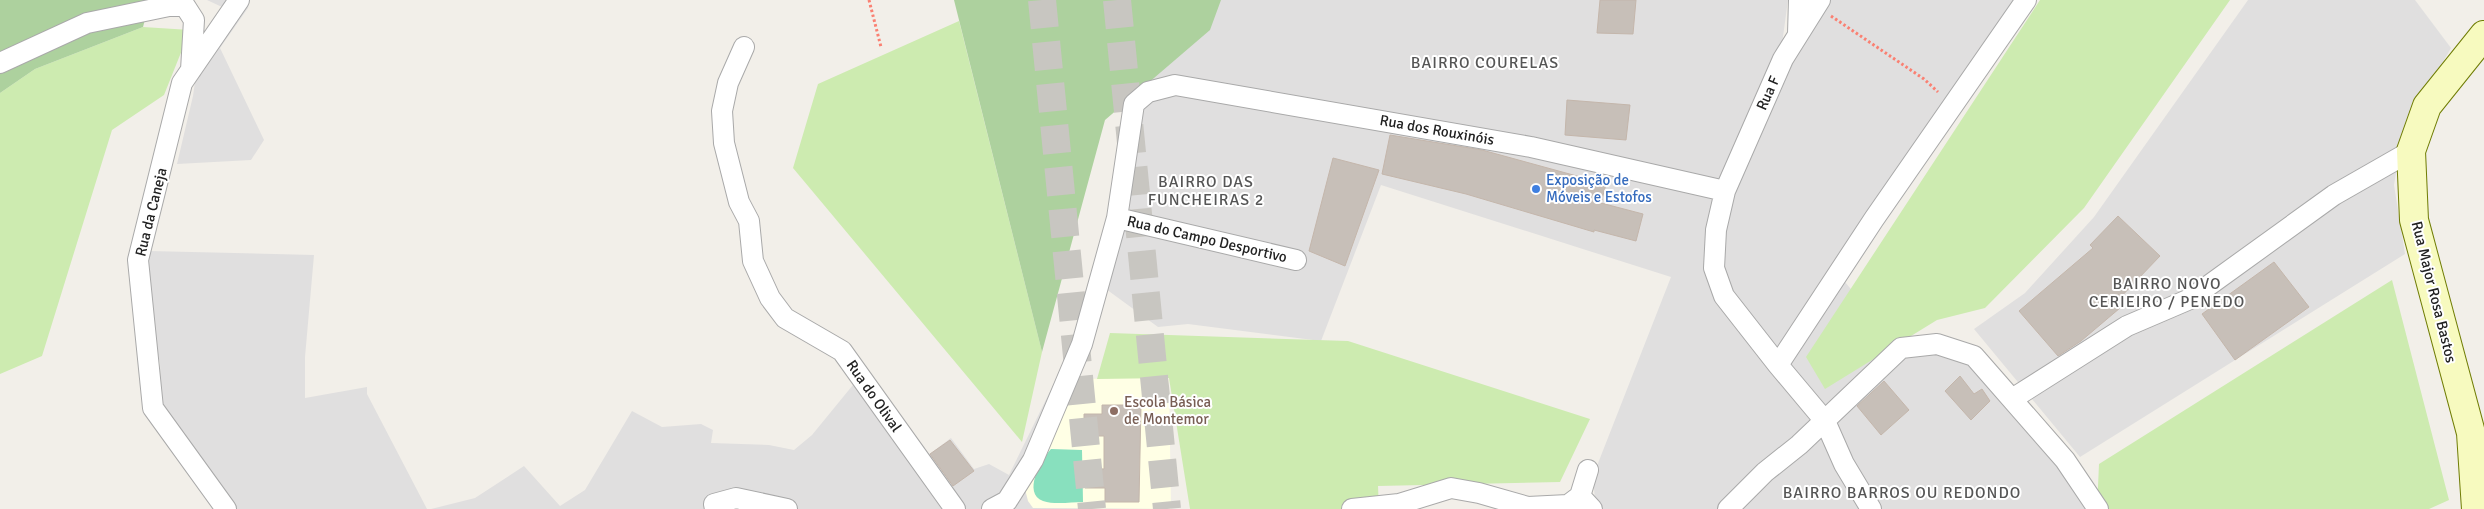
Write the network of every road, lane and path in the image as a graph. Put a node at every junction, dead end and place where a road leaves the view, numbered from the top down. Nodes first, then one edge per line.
1 (239, 0) edge
2 (869, 0) edge
3 (2026, 0) edge
4 (1812, 2) edge
5 (2484, 35) edge
6 (744, 47) dead end
7 (881, 47) dead end
8 (0, 63) edge
9 (191, 70) junction
10 (1953, 106) junction
11 (2411, 151) junction
12 (1725, 191) junction
13 (1117, 218) junction
14 (1296, 260) dead end
15 (1778, 365) junction
16 (2012, 400) junction
17 (1825, 422) junction
18 (1588, 470) dead end
19 (1586, 502) edge
20 (1006, 506) edge
21 (226, 509) edge
22 (715, 509) edge
23 (787, 509) edge
24 (955, 509) edge
25 (1352, 509) edge
26 (1728, 509) edge
27 (1871, 509) edge
28 (2098, 509) edge
29 (2476, 509) edge

1 - 9 street, Rua da Caneja
2 - 7 path
3 - 10 street
4 - 10 path
4 - 12 street, Rua F
5 - 11 main road, Rua Major Rosa Bastos
6 - 24 street, Rua do Olival
8 - 9 street
9 - 21 street, Rua da Caneja
10 - 15 street
11 - 16 street
11 - 29 main road, Rua Major Rosa Bastos
12 - 13 street, Rua dos Rouxinóis
12 - 15 street, Rua F
13 - 14 street, Rua do Campo Desportivo
13 - 20 street
15 - 17 street, Rua F
16 - 17 street
16 - 28 street
17 - 26 street
17 - 27 street, Rua F
18 - 19 street
19 - 25 street
22 - 23 street

